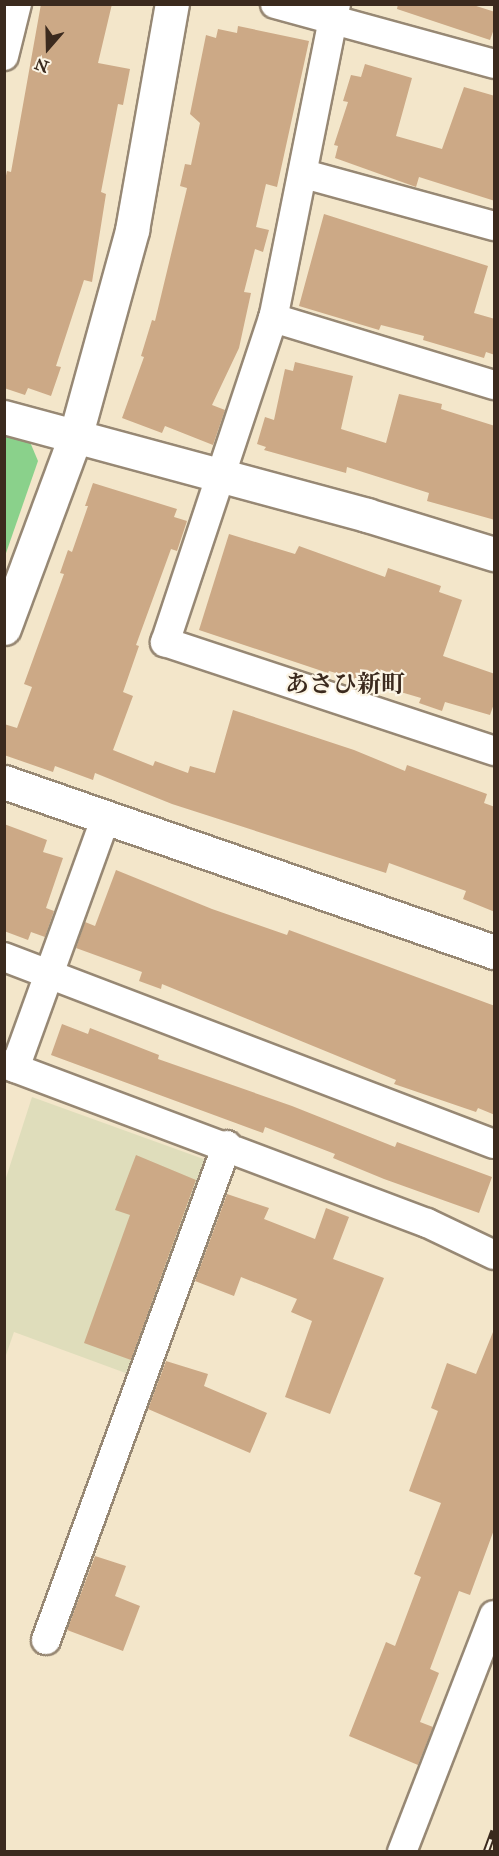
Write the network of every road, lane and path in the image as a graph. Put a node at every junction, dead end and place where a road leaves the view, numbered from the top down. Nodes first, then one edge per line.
1 (17, 4) edge
2 (172, 4) edge
3 (275, 4) edge
4 (334, 12) edge
5 (4, 56) edge
6 (495, 64) edge
7 (304, 174) junction
8 (495, 226) edge
9 (273, 318) junction
10 (495, 385) edge
11 (4, 417) edge
12 (76, 435) junction
13 (223, 475) junction
14 (495, 554) edge
15 (4, 628) edge
16 (495, 751) edge
17 (4, 782) edge
18 (105, 819) junction
19 (495, 952) edge
20 (4, 957) edge
21 (49, 974) junction
22 (10, 1066) edge
23 (495, 1144) edge
24 (226, 1145) junction
25 (495, 1255) edge
26 (495, 1615) edge
27 (46, 1640) dead end
28 (402, 1851) edge

1 - 5 street
2 - 12 street
3 - 4 street
4 - 6 street
4 - 7 street
7 - 8 street
7 - 9 street
9 - 10 street
9 - 13 street
11 - 12 street
12 - 13 street
12 - 15 street
13 - 14 street
13 - 16 street
17 - 18 street
18 - 19 street
18 - 21 street
20 - 21 street
21 - 22 street
21 - 23 street
22 - 24 street
24 - 25 street
24 - 27 street
26 - 28 street

